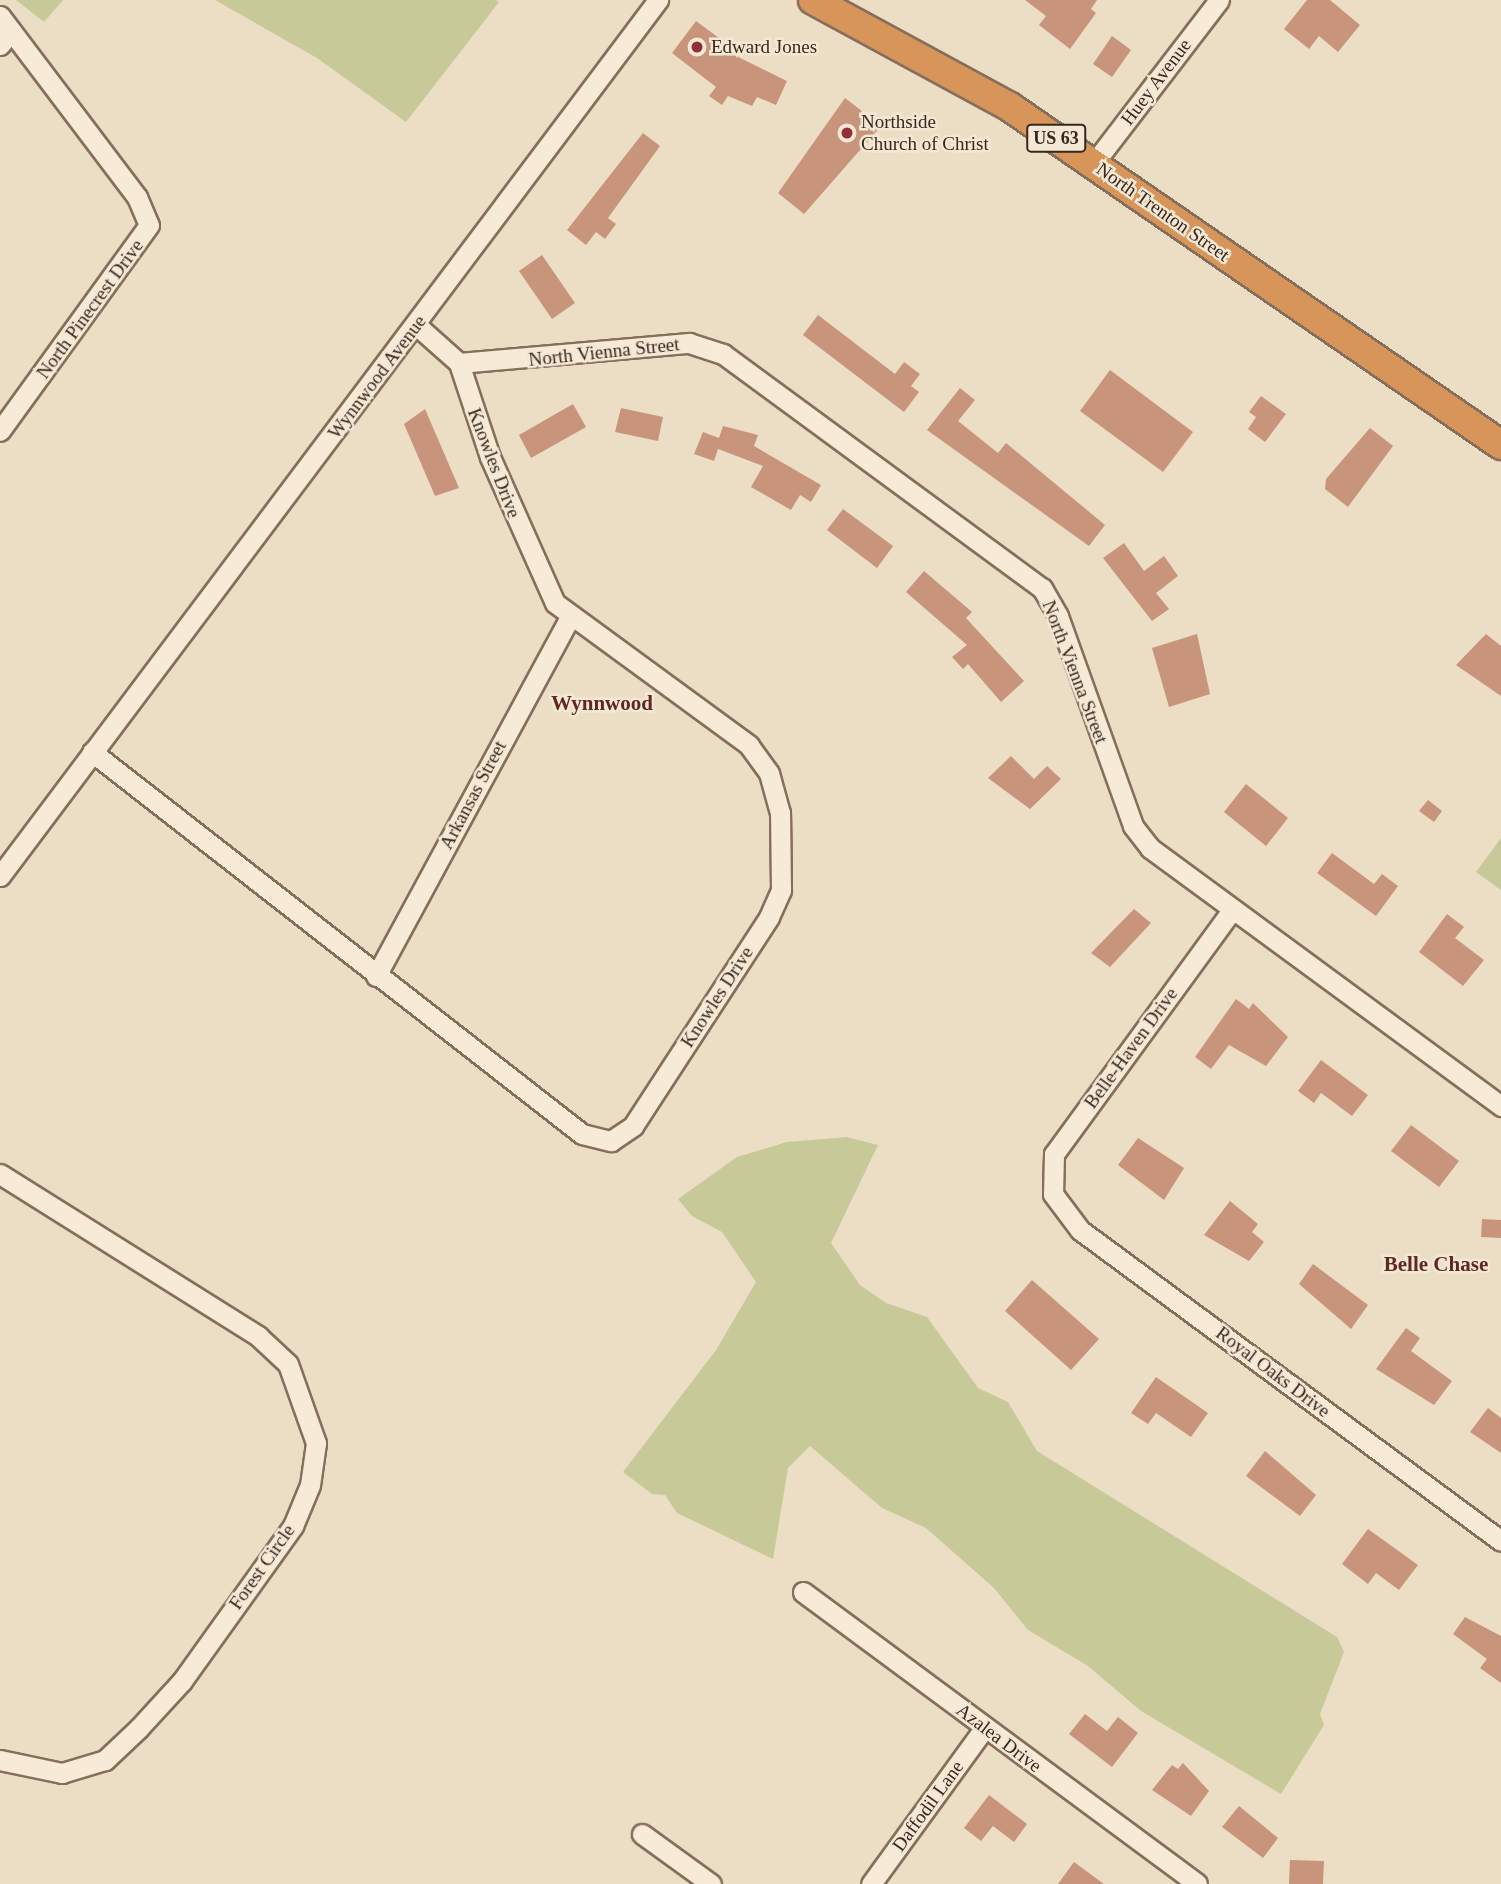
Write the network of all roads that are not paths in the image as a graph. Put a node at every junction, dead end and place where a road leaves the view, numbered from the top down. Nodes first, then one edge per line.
1 (659, 0) edge
2 (813, 0) edge
3 (1219, 0) edge
4 (4, 31) edge
5 (1094, 163) junction
6 (416, 325) junction
7 (459, 363) junction
8 (0, 431) edge
9 (1501, 445) edge
10 (571, 615) junction
11 (92, 752) junction
12 (0, 876) edge
13 (1232, 910) junction
14 (376, 976) junction
15 (1501, 1106) edge
16 (0, 1174) edge
17 (1053, 1194) joint
18 (1501, 1541) edge
19 (803, 1591) dead end
20 (985, 1727) junction
21 (0, 1760) edge
22 (642, 1834) dead end
23 (711, 1884) edge
24 (871, 1884) edge
25 (1197, 1884) edge

1 - 6 street, Wynnwood Avenue
2 - 5 highway, North Trenton Street / US 63
3 - 5 street, Huey Avenue
4 - 8 street, North Pinecrest Drive
5 - 9 highway, North Trenton Street / US 63
6 - 7 street, Knowles Drive
6 - 11 street, Wynnwood Avenue
7 - 10 street, Knowles Drive
7 - 13 street, North Vienna Street
10 - 14 street, Arkansas Street
10 - 14 street, Knowles Drive
11 - 12 street
11 - 14 street, Knowles Drive
13 - 15 street, North Vienna Street
13 - 17 street, Belle-Haven Drive
16 - 21 street, Forest Circle
17 - 18 street, Royal Oaks Drive
19 - 20 street, Azalea Drive
20 - 24 street, Daffodil Lane
20 - 25 street, Azalea Drive
22 - 23 street

